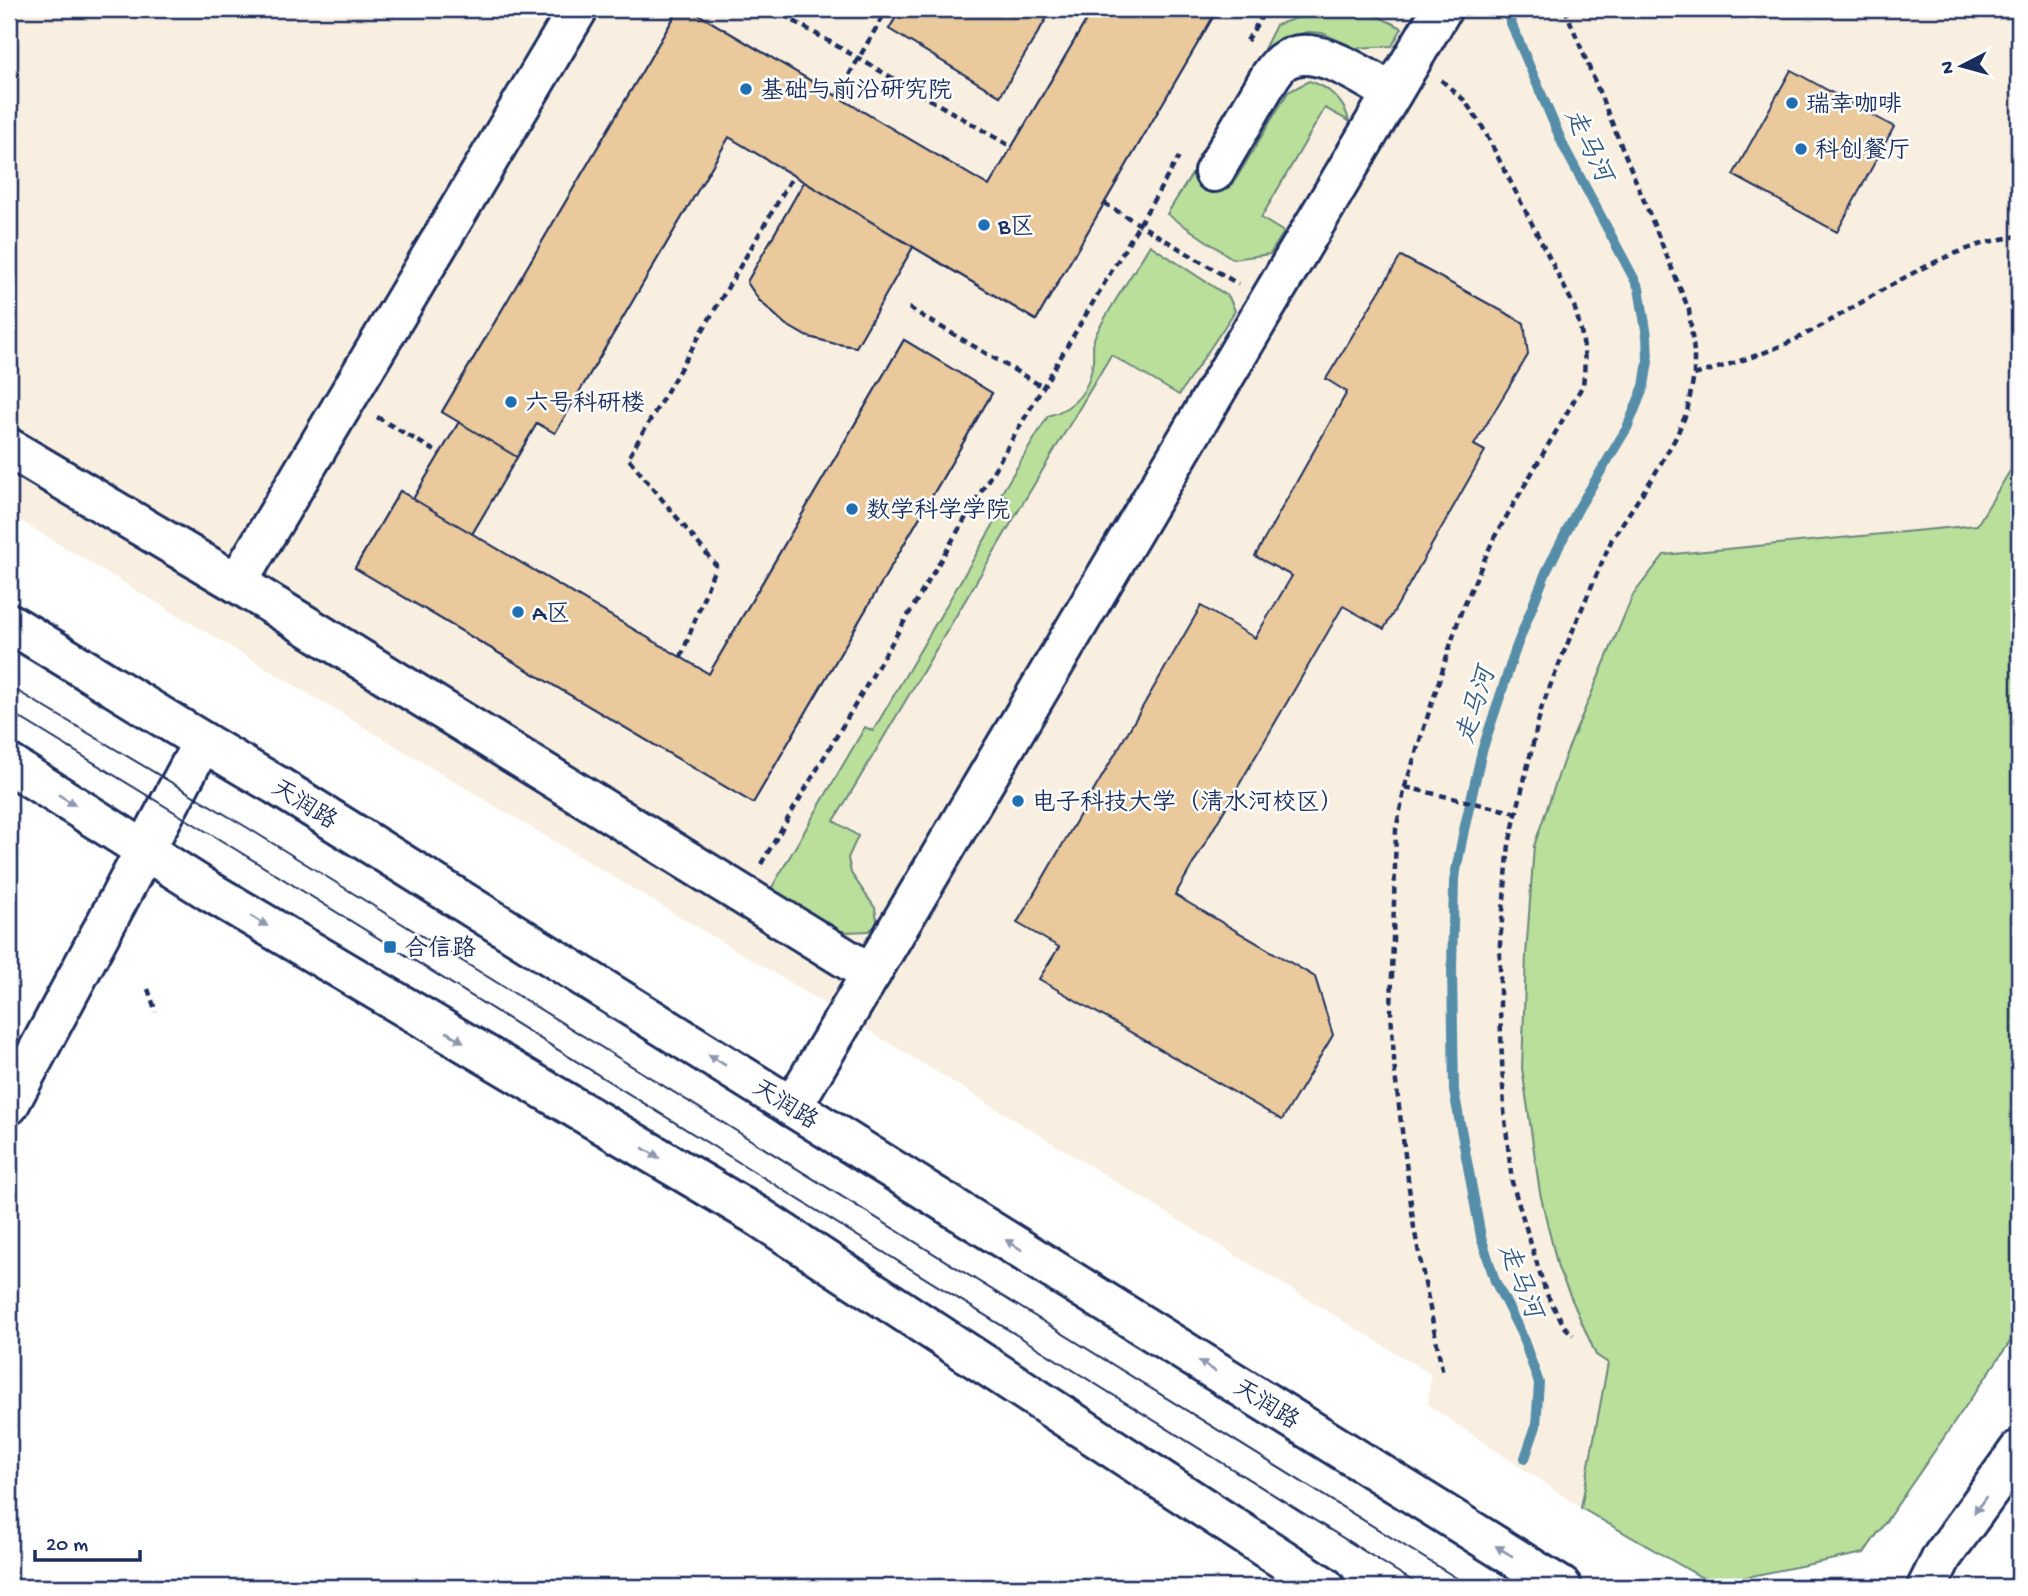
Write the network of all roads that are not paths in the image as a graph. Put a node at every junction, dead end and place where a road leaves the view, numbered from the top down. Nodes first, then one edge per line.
1 (578, 9) edge
2 (1441, 10) edge
3 (1392, 93) junction
4 (1214, 172) dead end
5 (9, 448) edge
6 (237, 583) junction
7 (9, 623) edge
8 (202, 743) junction
9 (9, 764) edge
10 (145, 849) junction
11 (871, 974) junction
12 (9, 1105) edge
13 (792, 1107) junction
14 (2019, 1450) edge
15 (1325, 1587) edge
16 (1562, 1587) edge
17 (1927, 1587) edge

1 - 6 main road
2 - 3 main road
3 - 4 main road
3 - 11 main road
5 - 6 main road
6 - 11 main road
7 - 8 main road, 天润路
8 - 10 main road
13 -> 8 main road, 天润路
9 -> 10 main road
10 - 12 main road
10 -> 15 main road
11 - 13 main road
16 -> 13 main road, 天润路
14 -> 17 main road

